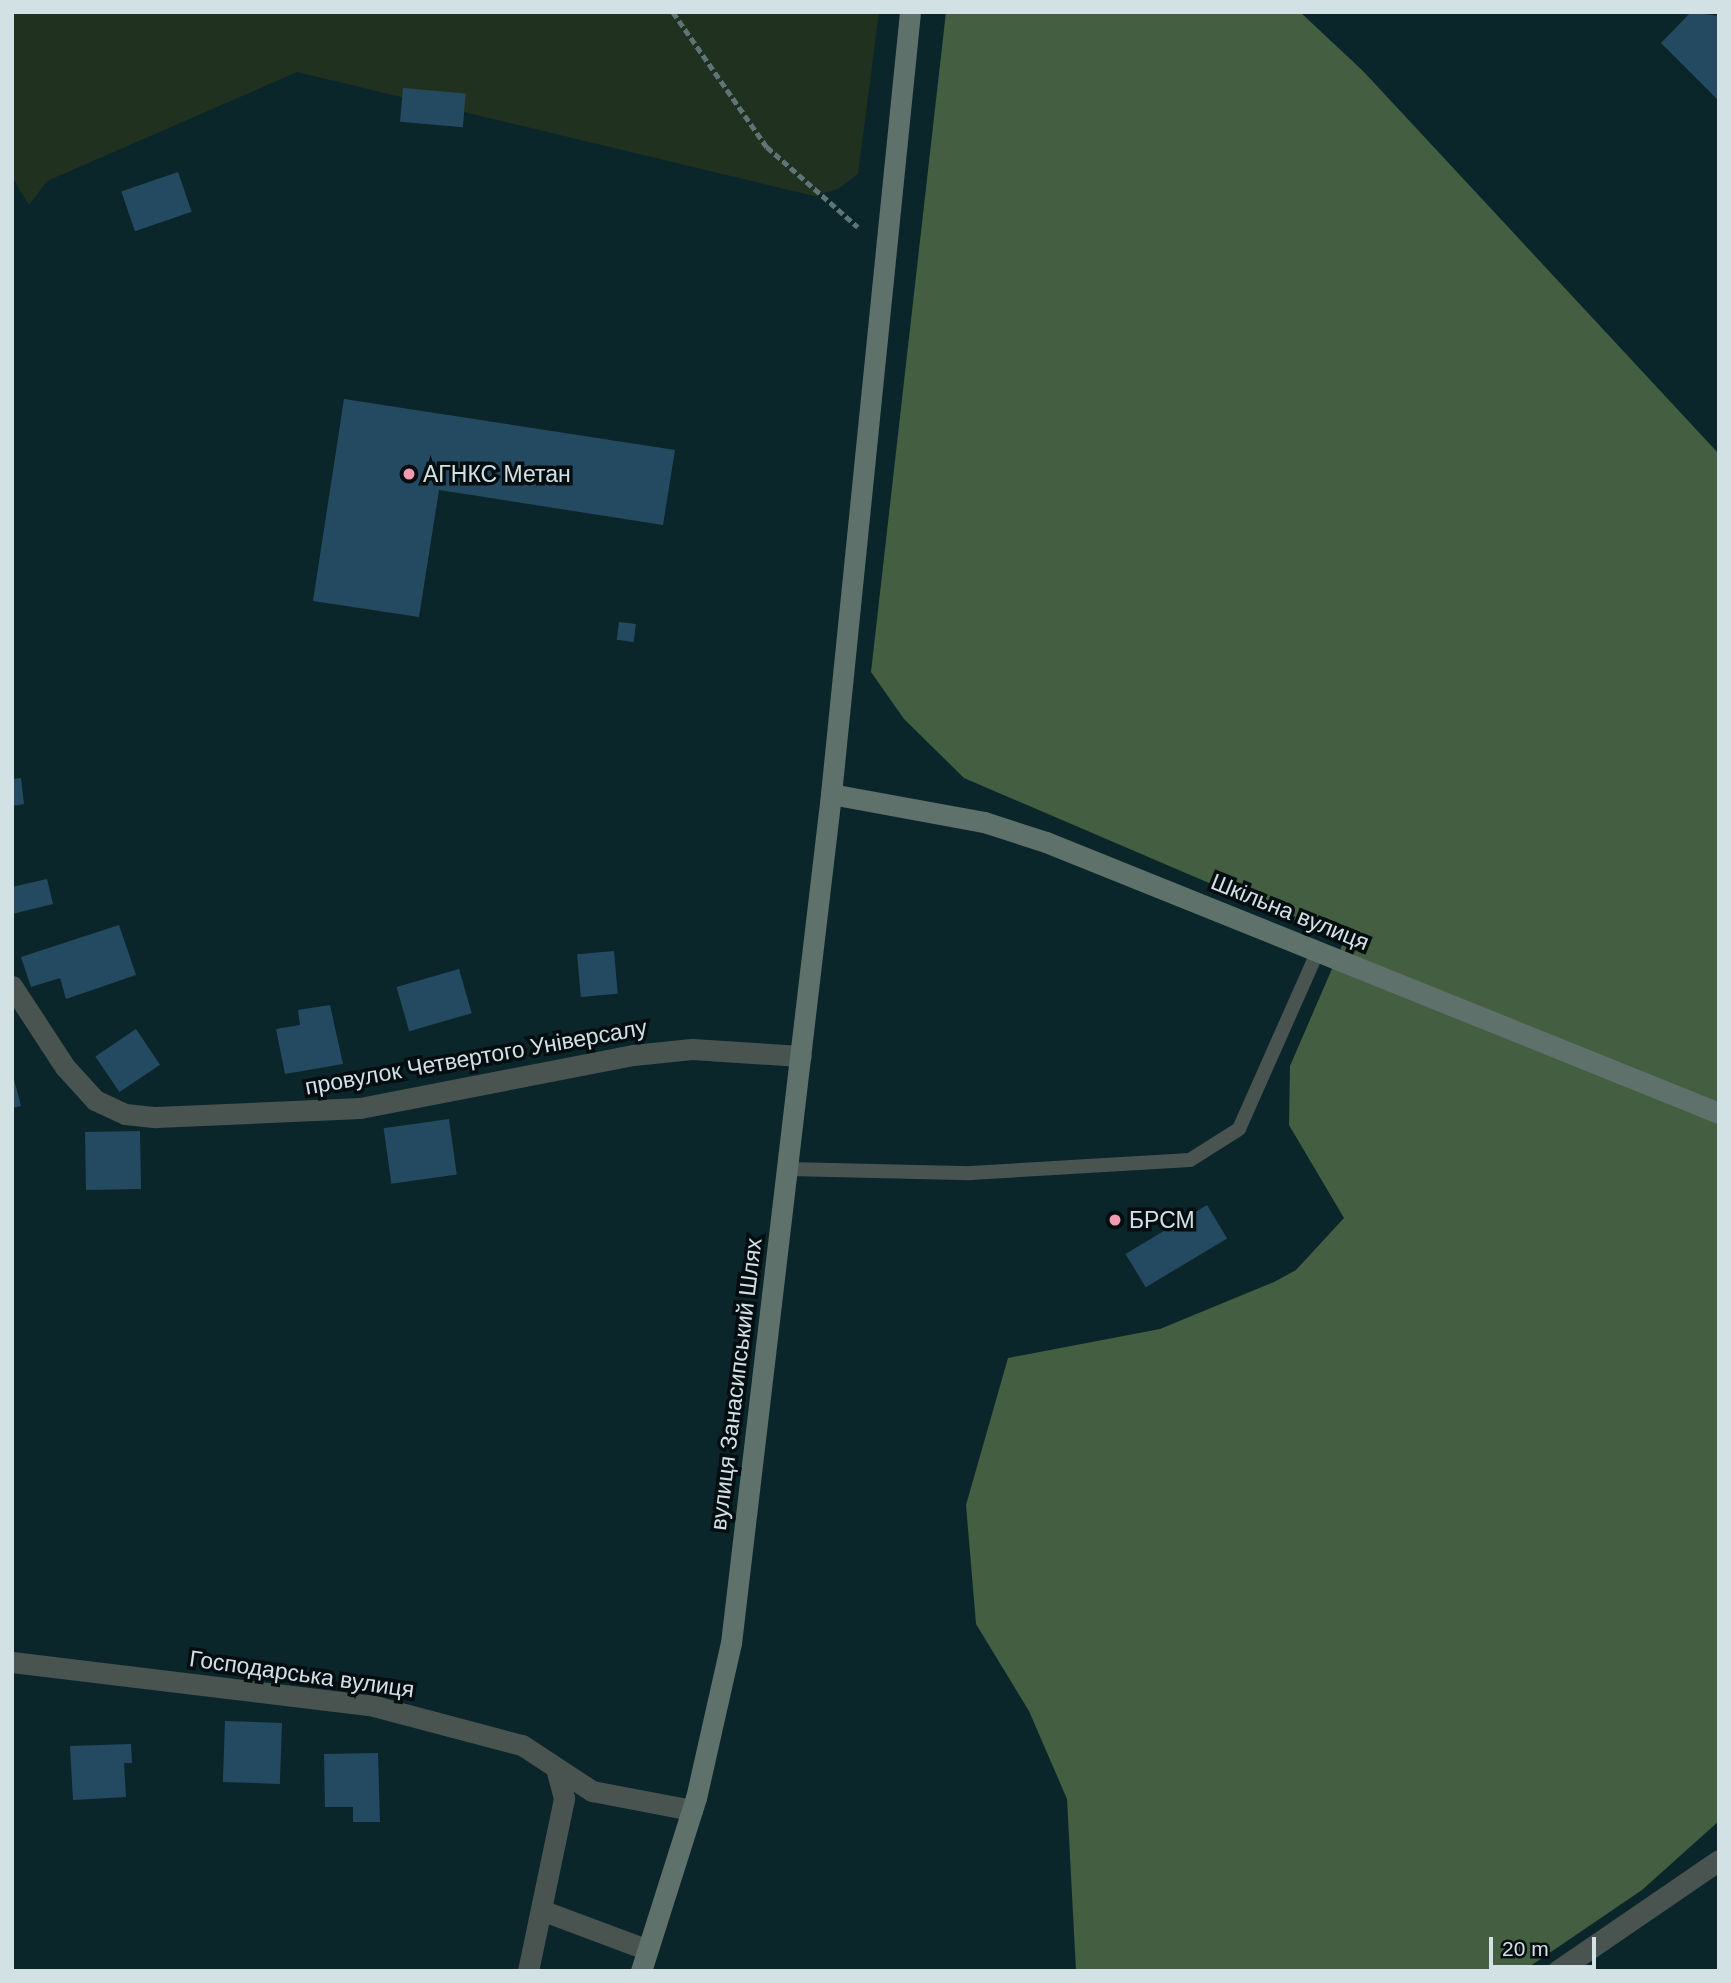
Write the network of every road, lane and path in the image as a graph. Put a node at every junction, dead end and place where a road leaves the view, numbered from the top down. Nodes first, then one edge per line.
1 (673, 12) edge
2 (910, 12) edge
3 (886, 252) junction
4 (831, 794) junction
5 (1318, 951) junction
6 (12, 986) edge
7 (801, 1056) junction
8 (1719, 1113) edge
9 (788, 1169) junction
10 (12, 1662) edge
11 (557, 1772) junction
12 (692, 1810) junction
13 (1719, 1860) edge
14 (541, 1910) junction
15 (649, 1950) junction
16 (528, 1971) edge
17 (641, 1971) edge
18 (1557, 1971) edge

1 - 3 path
2 - 3 main road, вулиця Занасипський Шлях
3 - 4 main road, вулиця Занасипський Шлях
4 - 5 main road, Шкільна вулиця
4 - 7 main road, вулиця Занасипський Шлях
5 - 8 main road, Шкільна вулиця
5 - 9 lane
6 - 7 street, провулок Четвертого Універсалу
7 - 9 main road, вулиця Занасипський Шлях
9 - 12 main road, вулиця Занасипський Шлях
10 - 11 street, Господарська вулиця
11 - 12 street, Господарська вулиця
11 - 14 street
12 - 15 main road, вулиця Занасипський Шлях
13 - 18 street
14 - 15 street
14 - 16 street
15 - 17 main road, вулиця Занасипський Шлях

